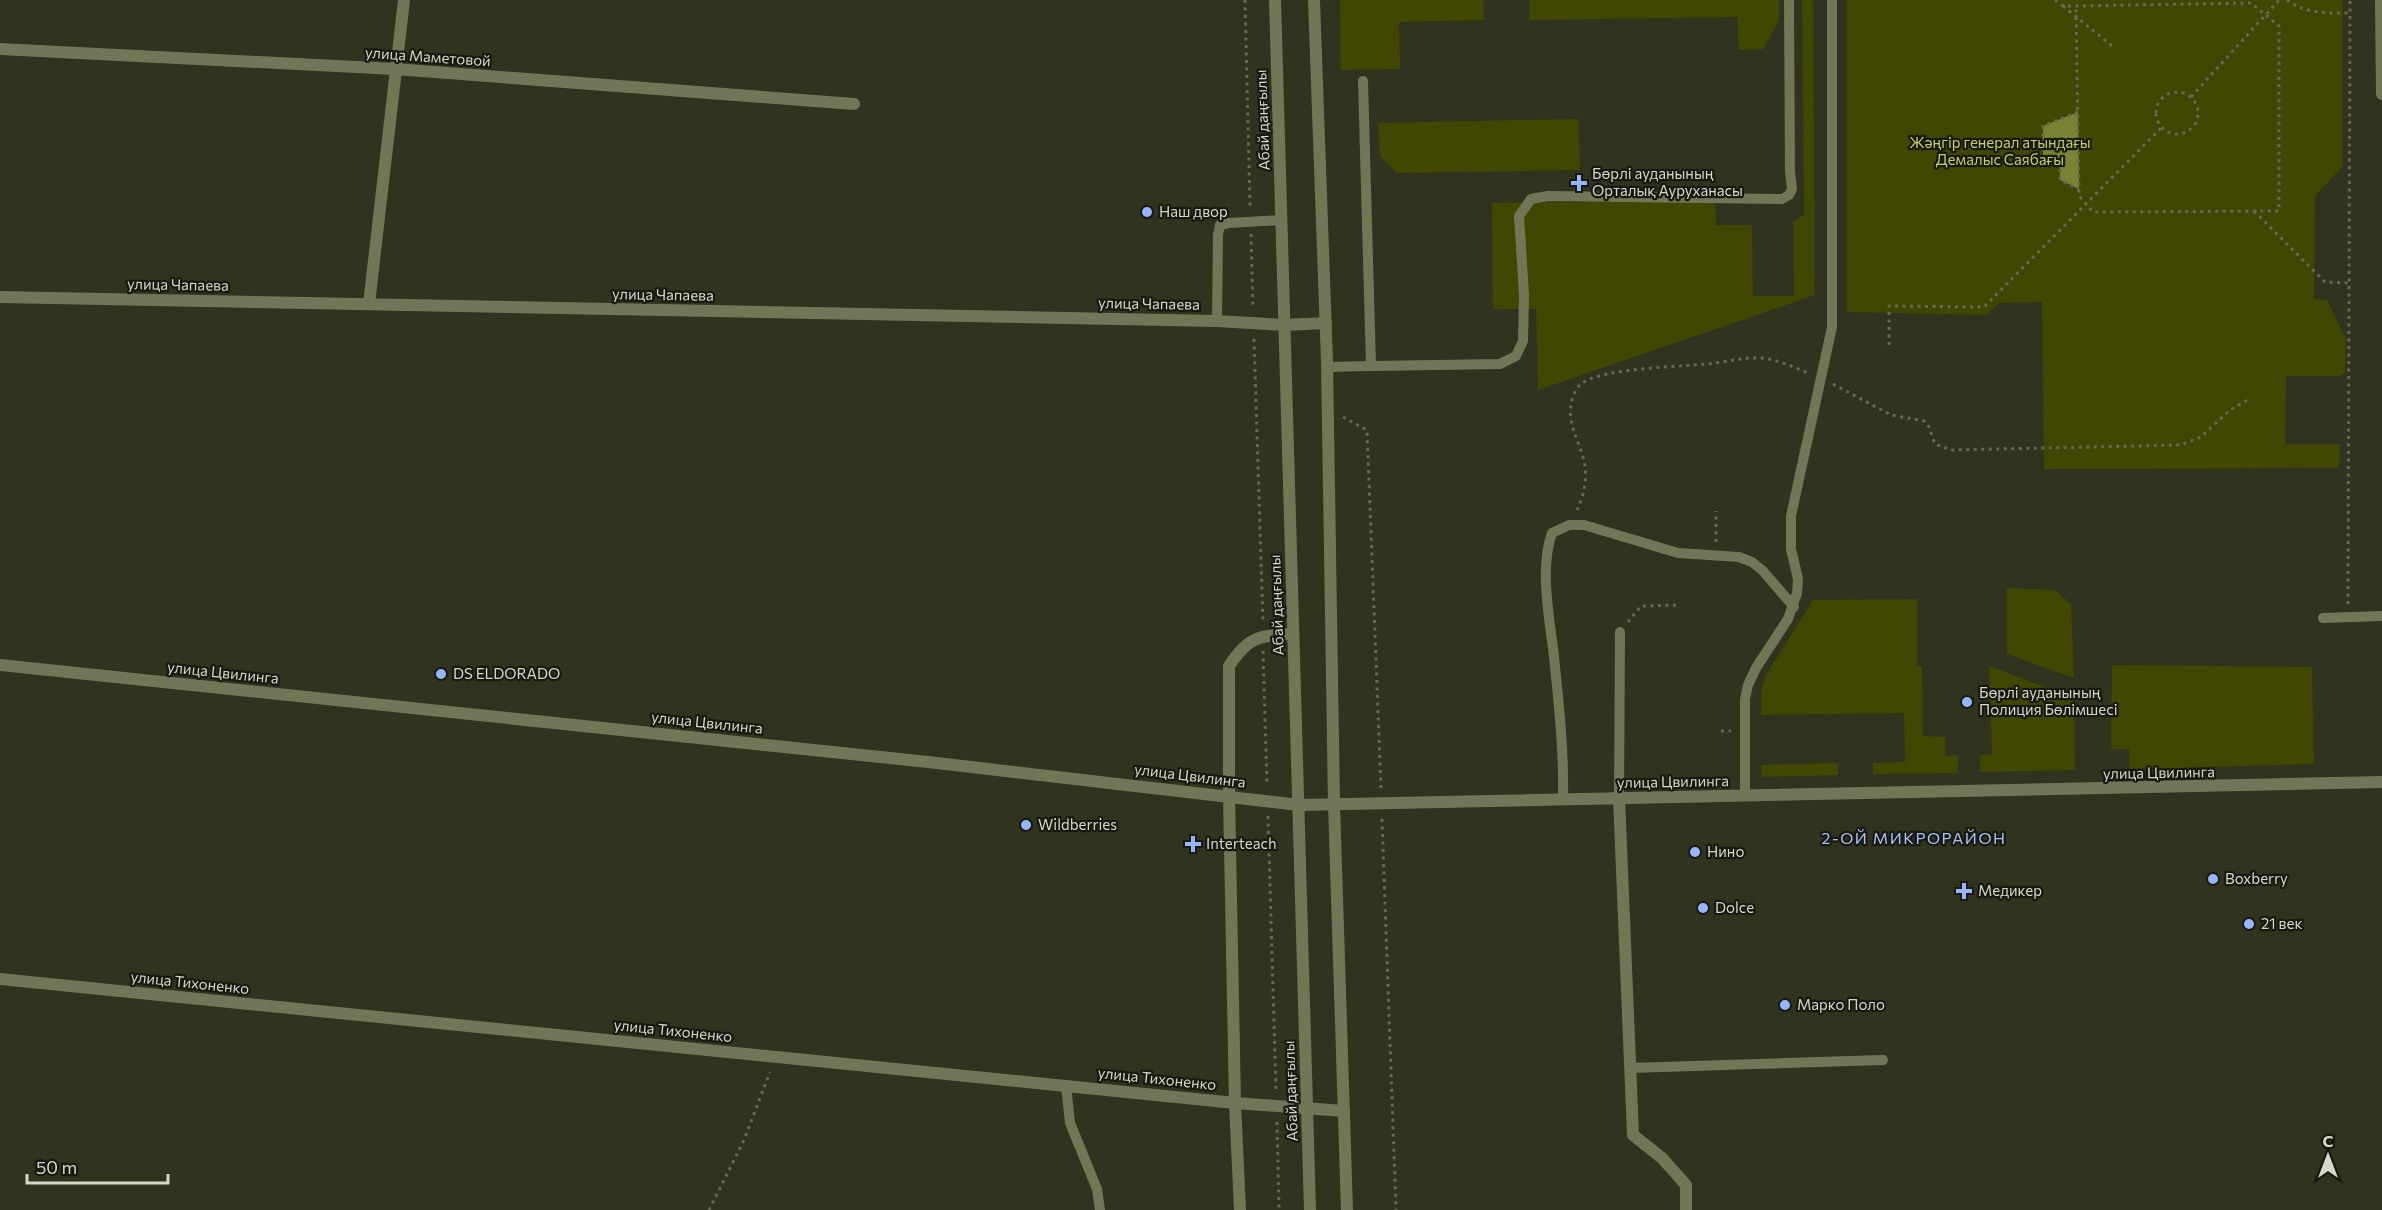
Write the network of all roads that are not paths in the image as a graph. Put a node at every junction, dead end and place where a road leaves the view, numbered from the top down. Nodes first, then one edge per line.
1 (404, 0) edge
2 (1275, 0) edge
3 (1314, 0) edge
4 (1789, 0) edge
5 (1832, 0) edge
6 (2381, 0) edge
7 (0, 49) edge
8 (395, 69) junction
9 (1363, 81) dead end
10 (2382, 94) edge
11 (854, 104) dead end
12 (1281, 220) junction
13 (0, 297) edge
14 (369, 304) junction
15 (1217, 321) junction
16 (1326, 323) junction
17 (1284, 325) junction
18 (1371, 366) junction
19 (1327, 367) junction
20 (1794, 607) junction
21 (2382, 616) edge
22 (2323, 618) dead end
23 (1620, 632) road end
24 (1293, 634) junction
25 (0, 665) edge
26 (2382, 782) edge
27 (1228, 795) junction
28 (1745, 796) junction
29 (1619, 798) junction
30 (1563, 799) junction
31 (1334, 804) junction
32 (1299, 805) junction
33 (0, 979) edge
34 (1883, 1060) dead end
35 (1630, 1068) junction
36 (1066, 1085) junction
37 (1235, 1103) junction
38 (1307, 1109) junction
39 (1344, 1112) junction
40 (1100, 1210) edge
41 (1240, 1210) edge
42 (1310, 1210) edge
43 (1347, 1210) edge
44 (1686, 1210) edge

1 - 8 street
2 - 12 street, Абай даңғылы
3 - 16 street
4 - 18 lane
5 - 20 lane
6 - 10 street
7 - 8 street, улица Маметовой
8 - 11 street, улица Маметовой
8 - 14 street
9 - 18 lane
12 - 15 lane
12 - 17 street, Абай даңғылы
13 - 14 street, улица Чапаева
14 - 15 street, улица Чапаева
15 - 17 street, улица Чапаева
16 - 17 street, улица Чапаева
16 - 19 street
17 - 24 street, Абай даңғылы
18 - 19 lane
19 - 31 street
20 - 28 lane
20 - 30 lane
21 - 22 lane
23 - 29 lane
24 - 27 street
24 - 32 street, Абай даңғылы
25 - 27 street, улица Цвилинга
26 - 28 street, улица Цвилинга
27 - 32 street, улица Цвилинга
27 - 37 street
28 - 29 street, улица Цвилинга
29 - 30 street, улица Цвилинга
29 - 35 street
30 - 31 street, улица Цвилинга
31 - 32 street, улица Цвилинга
31 - 39 street
32 - 38 street, Абай даңғылы
33 - 36 street, улица Тихоненко
34 - 35 lane
35 - 44 street
36 - 37 street, улица Тихоненко
36 - 40 lane
37 - 38 street, улица Тихоненко
37 - 41 street
38 - 39 street, улица Тихоненко
38 - 42 street, Абай даңғылы
39 - 43 street

